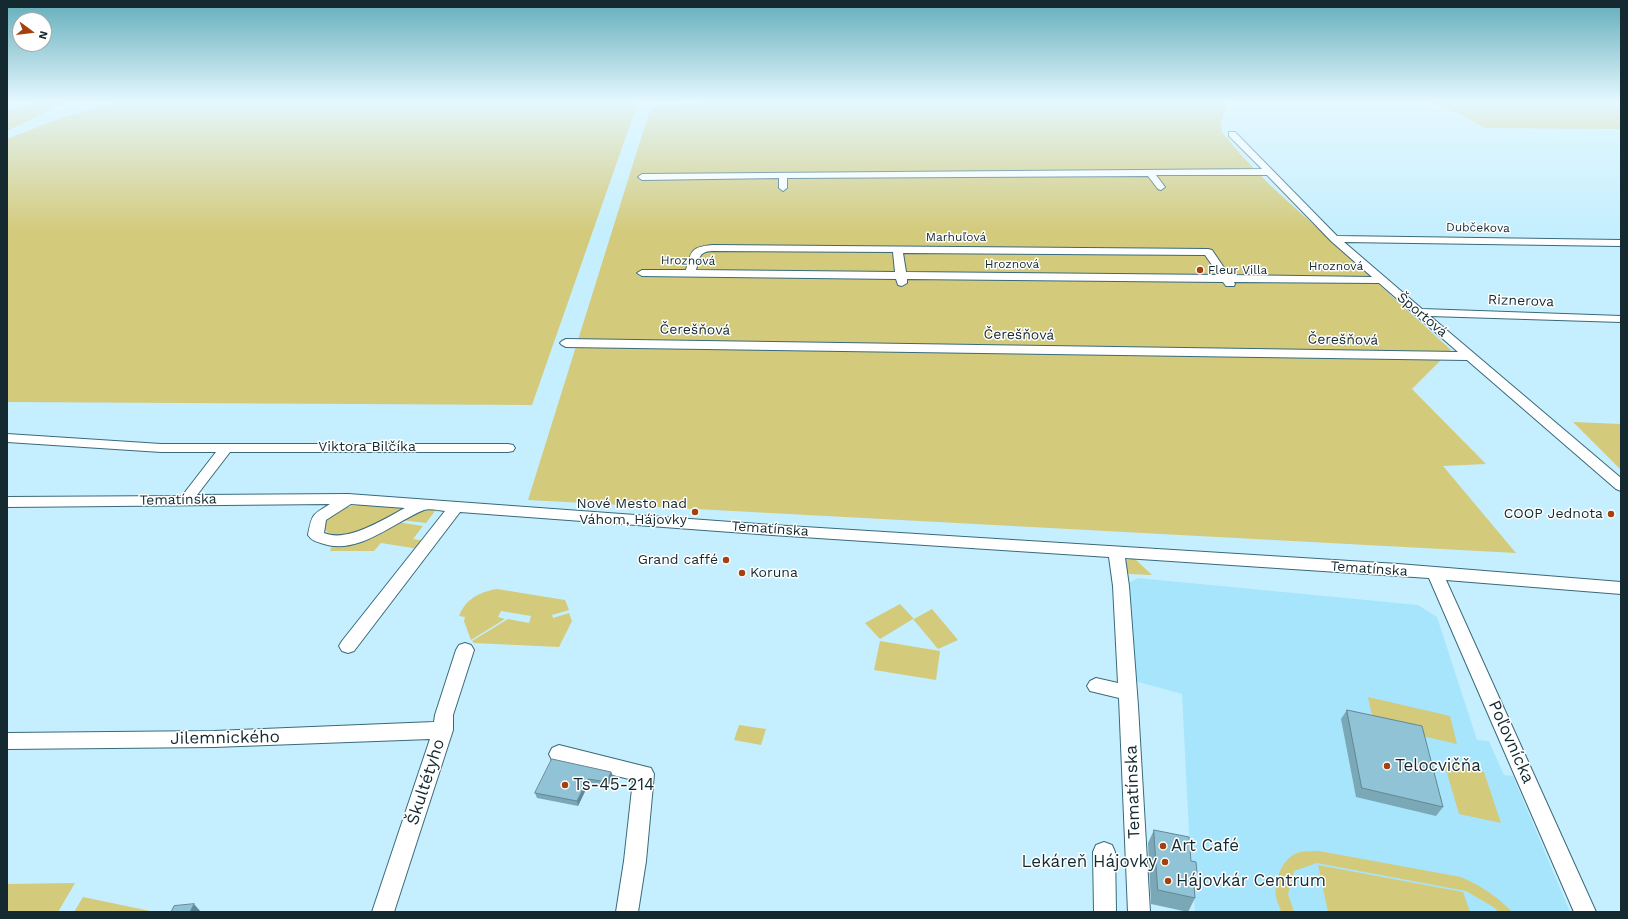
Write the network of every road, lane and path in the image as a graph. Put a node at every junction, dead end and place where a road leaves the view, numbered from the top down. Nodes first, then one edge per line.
1 (1242, 145) edge
2 (1268, 172) junction
3 (1150, 173) junction
4 (783, 176) junction
5 (642, 178) dead end
6 (1161, 187) dead end
7 (783, 188) dead end
8 (1334, 239) junction
9 (1621, 243) edge
10 (898, 250) junction
11 (642, 273) dead end
12 (690, 274) junction
13 (902, 279) junction
14 (1381, 280) junction
15 (1228, 282) junction
16 (1419, 312) junction
17 (1621, 319) edge
18 (566, 343) dead end
19 (1471, 356) junction
20 (7, 438) edge
21 (226, 448) junction
22 (508, 448) dead end
23 (1621, 486) edge
24 (348, 499) junction
25 (186, 500) junction
26 (7, 502) edge
27 (423, 504) junction
28 (456, 507) junction
29 (1116, 552) junction
30 (1435, 574) junction
31 (1621, 588) edge
32 (348, 646) dead end
33 (465, 650) dead end
34 (1096, 686) dead end
35 (1128, 692) junction
36 (443, 730) junction
37 (7, 741) edge
38 (559, 754) dead end
39 (1104, 852) dead end
40 (383, 912) edge
41 (627, 912) edge
42 (1105, 912) edge
43 (1139, 912) edge
44 (1585, 912) edge

1 - 2 street, Športová
2 - 3 street
2 - 8 street, Športová
3 - 4 street
3 - 6 street
4 - 5 street
4 - 7 street
8 - 9 street, Dubčekova
8 - 14 street, Športová
10 - 12 street, Marhuľová
10 - 13 street
10 - 15 street, Marhuľová
11 - 12 street, Hroznová
12 - 13 street, Hroznová
13 - 15 street, Hroznová
14 - 15 street, Hroznová
14 - 16 street, Športová
16 - 17 street, Riznerova
16 - 19 street, Športová
18 - 19 street, Čerešňová
19 - 23 street, Športová
20 - 21 street, Viktora Bilčíka
21 - 22 street, Viktora Bilčíka
21 - 25 street
24 - 25 street, Tematínska
24 - 27 street, Tematínska
24 - 27 street
25 - 26 street, Tematínska
27 - 28 street, Tematínska
28 - 29 street, Tematínska
28 - 32 street
29 - 30 street, Tematínska
29 - 35 street, Tematínska
30 - 31 street, Tematínska
30 - 44 street, Poľovnícka
33 - 36 street, Škultétyho
34 - 35 street
35 - 43 street, Tematínska
36 - 37 street, Jilemnického
36 - 40 street, Škultétyho
38 - 41 street
39 - 42 street

